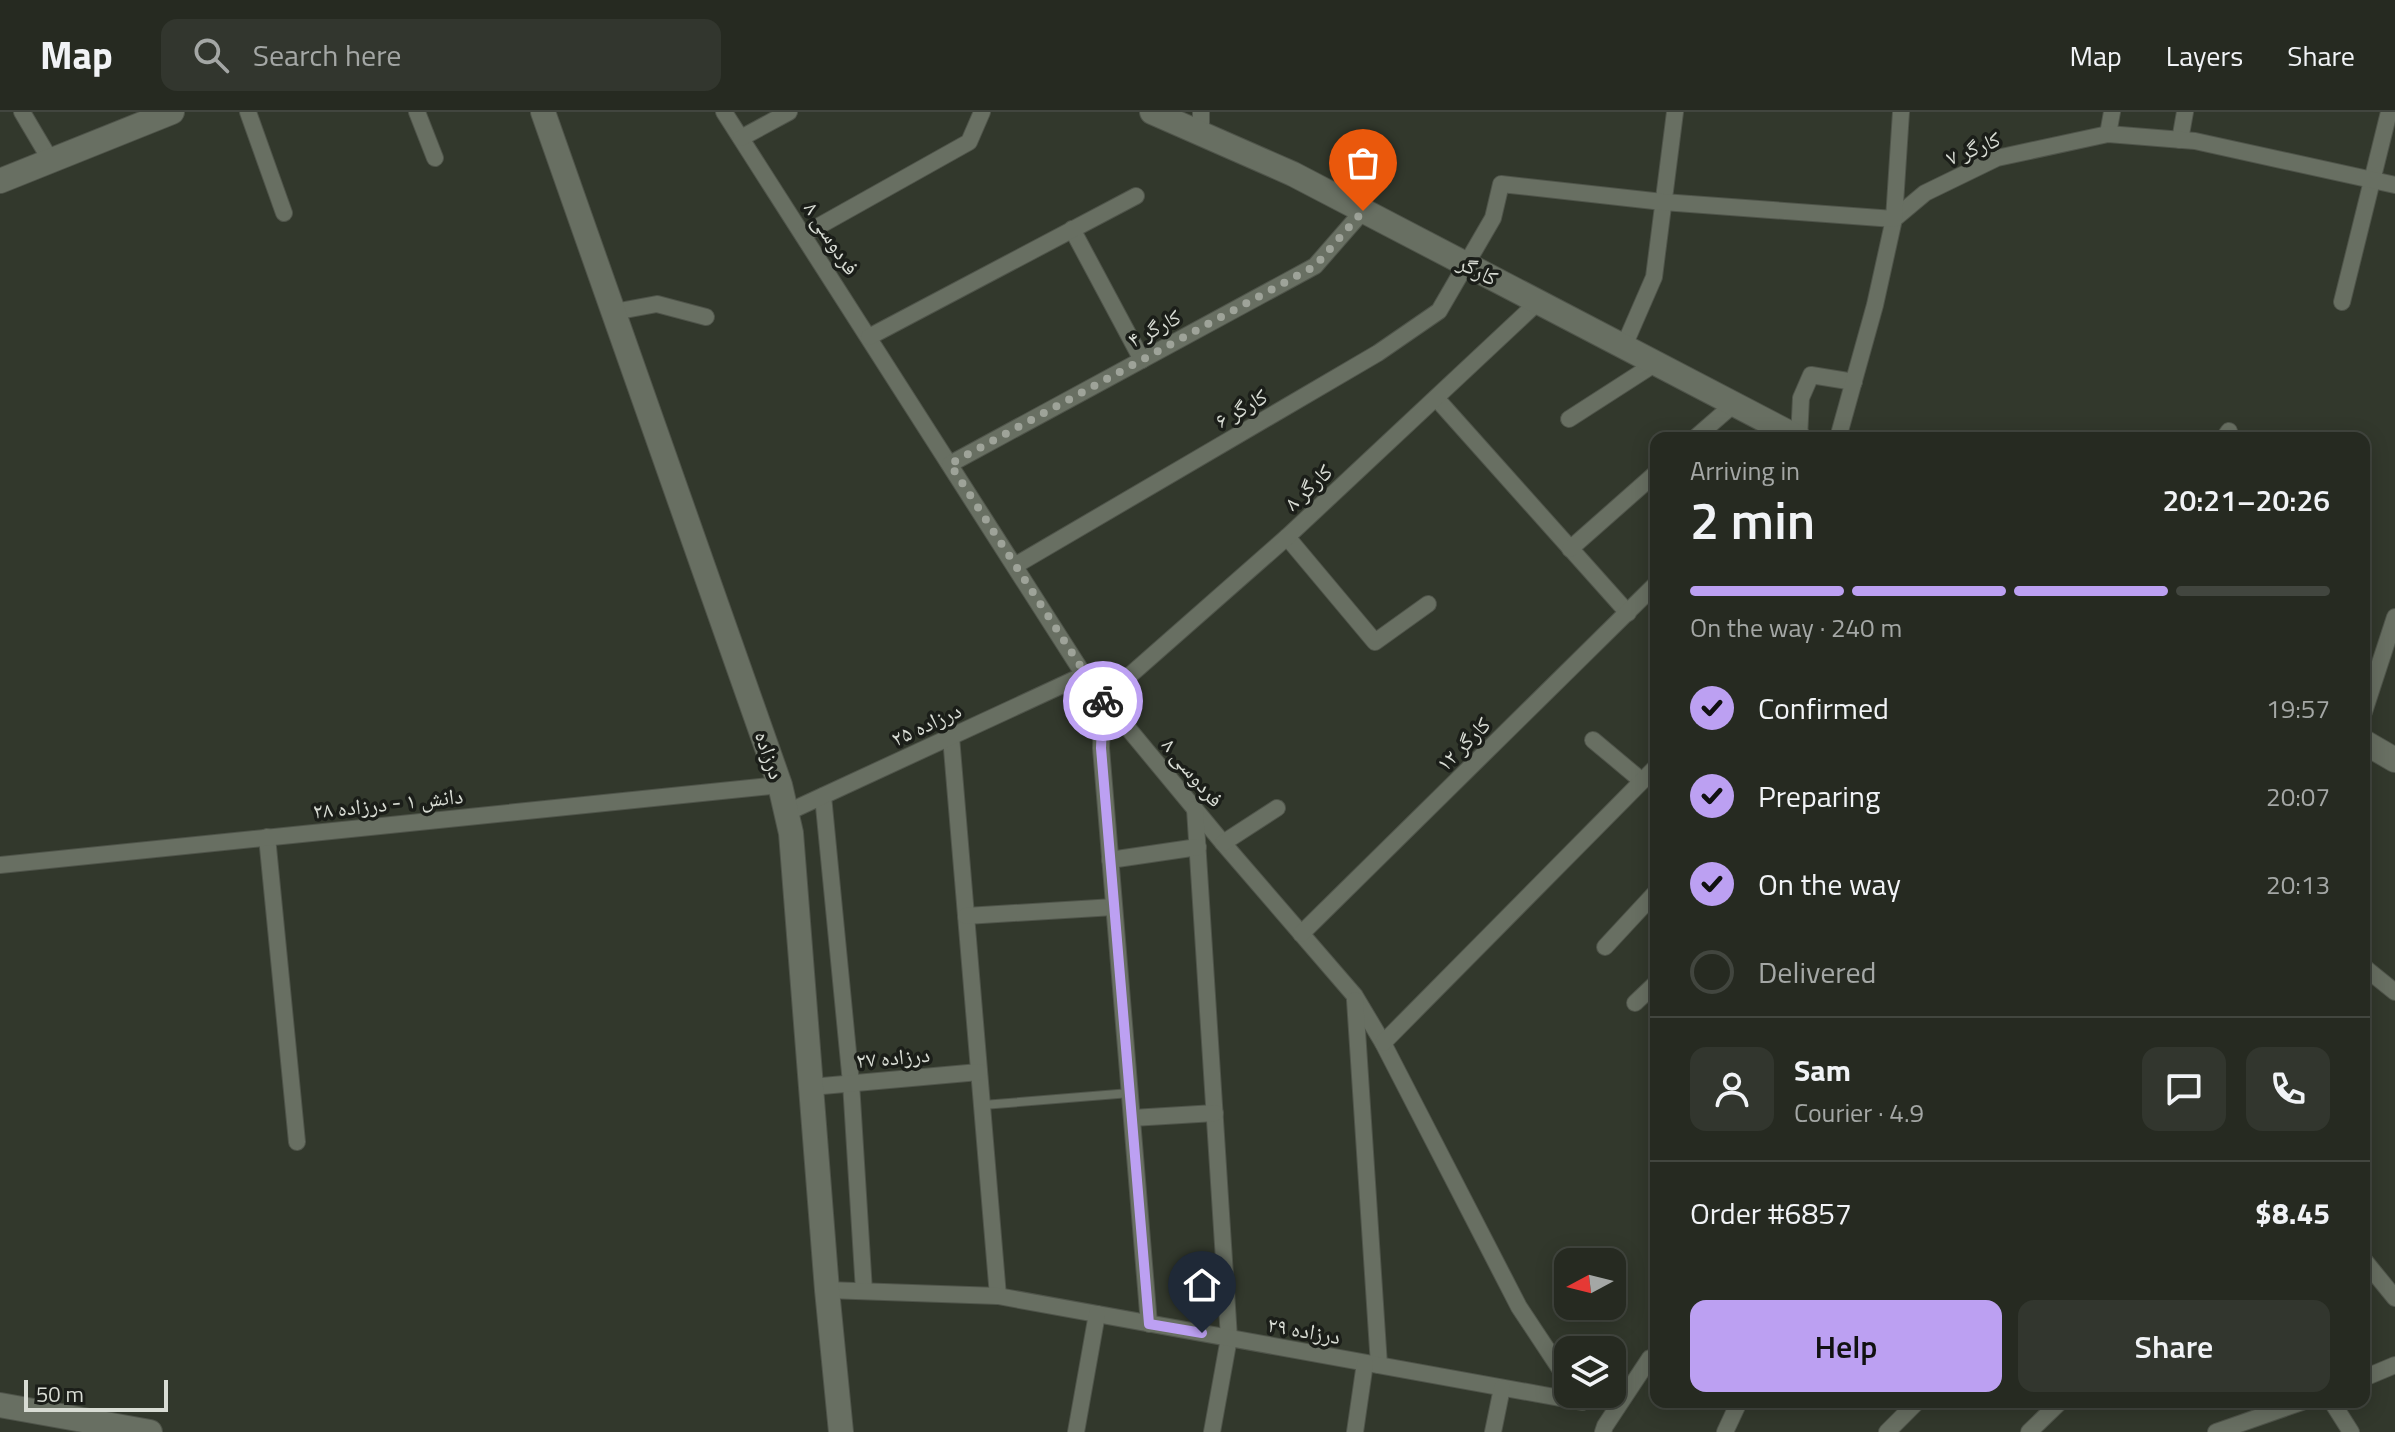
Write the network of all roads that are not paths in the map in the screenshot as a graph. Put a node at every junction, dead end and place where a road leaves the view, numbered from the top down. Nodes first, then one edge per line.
1 (22, 112) edge
2 (172, 112) edge
3 (248, 112) edge
4 (417, 112) edge
5 (543, 112) edge
6 (724, 112) edge
7 (789, 112) edge
8 (982, 112) edge
9 (1152, 112) edge
10 (1675, 112) edge
11 (1901, 112) edge
12 (2112, 112) edge
13 (2185, 112) edge
14 (2389, 112) edge
15 (1201, 123) edge
16 (2108, 134) junction
17 (741, 138) junction
18 (2180, 140) junction
19 (435, 158) dead end
20 (51, 161) junction
21 (2372, 180) junction
22 (0, 181) edge
23 (2395, 185) edge
24 (1136, 196) dead end
25 (1663, 202) junction
26 (1363, 211) junction
27 (284, 213) dead end
28 (1894, 219) junction
29 (1072, 229) junction
30 (803, 235) junction
31 (1466, 265) junction
32 (1538, 302) junction
33 (2342, 302) dead end
34 (614, 312) junction
35 (706, 317) dead end
36 (869, 337) junction
37 (1624, 346) junction
38 (1142, 360) junction
39 (1656, 363) junction
40 (1854, 382) junction
41 (1436, 398) junction
42 (1734, 404) junction
43 (1569, 419) dead end
44 (1702, 432) edge
45 (1788, 432) edge
46 (1799, 432) edge
47 (1840, 432) edge
48 (950, 464) junction
49 (1650, 478) edge
50 (1287, 537) junction
51 (1570, 549) junction
52 (1016, 565) junction
53 (1650, 590) edge
54 (1428, 604) dead end
55 (1628, 613) junction
56 (2395, 617) edge
57 (1084, 675) junction
58 (2370, 694) edge
59 (1103, 699) junction
60 (951, 737) junction
61 (1593, 740) dead end
62 (2370, 745) edge
63 (2395, 760) edge
64 (1650, 773) edge
65 (1642, 781) junction
66 (780, 785) junction
67 (823, 796) junction
68 (1277, 808) dead end
69 (1195, 809) junction
70 (786, 813) junction
71 (267, 837) junction
72 (1223, 843) junction
73 (1198, 847) junction
74 (1110, 860) junction
75 (0, 865) edge
76 (1650, 898) edge
77 (1114, 907) junction
78 (966, 916) junction
79 (1301, 934) junction
80 (1605, 947) dead end
81 (2370, 972) edge
82 (1650, 989) edge
83 (2395, 992) edge
84 (1355, 996) junction
85 (1635, 1003) dead end
86 (1383, 1043) junction
87 (979, 1072) junction
88 (851, 1083) junction
89 (811, 1087) junction
90 (1130, 1093) junction
91 (982, 1105) junction
92 (1215, 1113) junction
93 (1132, 1118) junction
94 (297, 1142) dead end
95 (2370, 1267) edge
96 (827, 1290) junction
97 (864, 1291) junction
98 (998, 1296) junction
99 (2395, 1298) edge
100 (1097, 1314) junction
101 (1149, 1324) junction
102 (1229, 1338) junction
103 (1650, 1358) dead end
104 (1554, 1360) edge
105 (1372, 1364) junction
106 (2395, 1365) edge
107 (2370, 1375) edge
108 (1502, 1388) junction
109 (1554, 1395) edge
110 (0, 1405) edge
111 (1587, 1408) edge
112 (1736, 1408) edge
113 (1913, 1408) edge
114 (2054, 1408) edge
115 (2285, 1408) edge
116 (2336, 1408) edge
117 (1898, 1428) edge
118 (1606, 1430) edge
119 (150, 1432) edge
120 (841, 1432) edge
121 (1076, 1432) edge
122 (1212, 1432) edge
123 (1355, 1432) edge
124 (1493, 1432) edge
125 (1725, 1432) edge
126 (2029, 1432) edge
127 (2216, 1432) edge
128 (2351, 1432) edge

1 - 20 street
2 - 20 main road
3 - 27 street
4 - 19 street
5 - 34 main road, درزاده
6 - 17 street, فردوسی ۸
7 - 17 street
8 - 30 street
9 - 15 main road, کارگر
10 - 25 street
11 - 28 street
12 - 16 street
13 - 18 street
14 - 21 street
15 - 26 main road, کارگر
16 - 18 street, کارگر ۷
16 - 28 street, کارگر ۷
17 - 30 street, فردوسی ۸
18 - 21 street, کارگر ۷
20 - 22 main road
21 - 23 street, کارگر ۷
21 - 33 street
24 - 29 street
25 - 28 street
25 - 31 street, کارگر ۶
25 - 37 street
26 - 31 main road, کارگر
26 - 38 street, کارگر ۴
28 - 40 street
29 - 36 street
29 - 38 street
30 - 36 street, فردوسی ۸
31 - 32 main road, کارگر
31 - 52 street, کارگر ۶
32 - 37 main road, کارگر
32 - 41 street, کارگر ۸
34 - 35 street
34 - 66 main road, درزاده
36 - 48 street, فردوسی ۸
37 - 39 main road, کارگر
38 - 48 street, کارگر ۴
39 - 42 main road, کارگر
39 - 43 street
40 - 46 street
40 - 47 street
41 - 50 street, کارگر ۸
41 - 51 street
42 - 44 street
42 - 45 main road, کارگر
48 - 52 street, فردوسی ۸
49 - 51 street
50 - 54 street
50 - 59 street, کارگر ۸
51 - 55 street
52 - 57 street, فردوسی ۸
53 - 55 street, کارگر ۱۲
55 - 79 street, کارگر ۱۲
56 - 58 street
57 - 59 street, فردوسی ۸
57 - 60 street, درزاده ۲۵
59 - 69 street, فردوسی ۸
59 - 74 street
60 - 67 street, درزاده ۲۵
60 - 78 street
61 - 65 street
62 - 63 main road
64 - 65 street
65 - 86 street
66 - 70 main road, درزاده
66 - 71 street, دانش ۱ - درزاده ۲۸
67 - 70 street, درزاده ۲۵
67 - 88 street
68 - 72 street
69 - 72 street, فردوسی ۸
69 - 73 street
70 - 89 main road, درزاده
71 - 75 street, دانش ۱ - درزاده ۲۸
71 - 94 street
72 - 79 street, فردوسی ۸
73 - 74 street
73 - 92 street
74 - 77 street
76 - 80 street
77 - 78 street
77 - 90 street
78 - 87 street
79 - 84 street, فردوسی ۸
81 - 83 street
82 - 85 street
84 - 86 street, فردوسی ۸
84 - 105 street
86 - 104 street, فردوسی ۸
87 - 88 street, درزاده ۲۷
87 - 91 street
88 - 89 street, درزاده ۲۷
88 - 97 street
89 - 96 main road, درزاده
90 - 91 lane
90 - 93 street
91 - 98 street
92 - 93 street
92 - 102 street
93 - 101 street
95 - 99 street
96 - 97 street, درزاده ۲۹
96 - 120 main road, درزاده
97 - 98 street, درزاده ۲۹
98 - 100 street, درزاده ۲۹
100 - 101 street, درزاده ۲۹
100 - 121 street
101 - 102 street, درزاده ۲۹
102 - 105 street, درزاده ۲۹
102 - 122 street
103 - 118 street
105 - 108 street, درزاده ۲۹
105 - 123 street
106 - 107 street
108 - 109 street, درزاده ۲۹
108 - 124 street
110 - 119 main road
111 - 118 street
112 - 125 street
113 - 117 street
114 - 126 street
115 - 127 street
116 - 128 street

